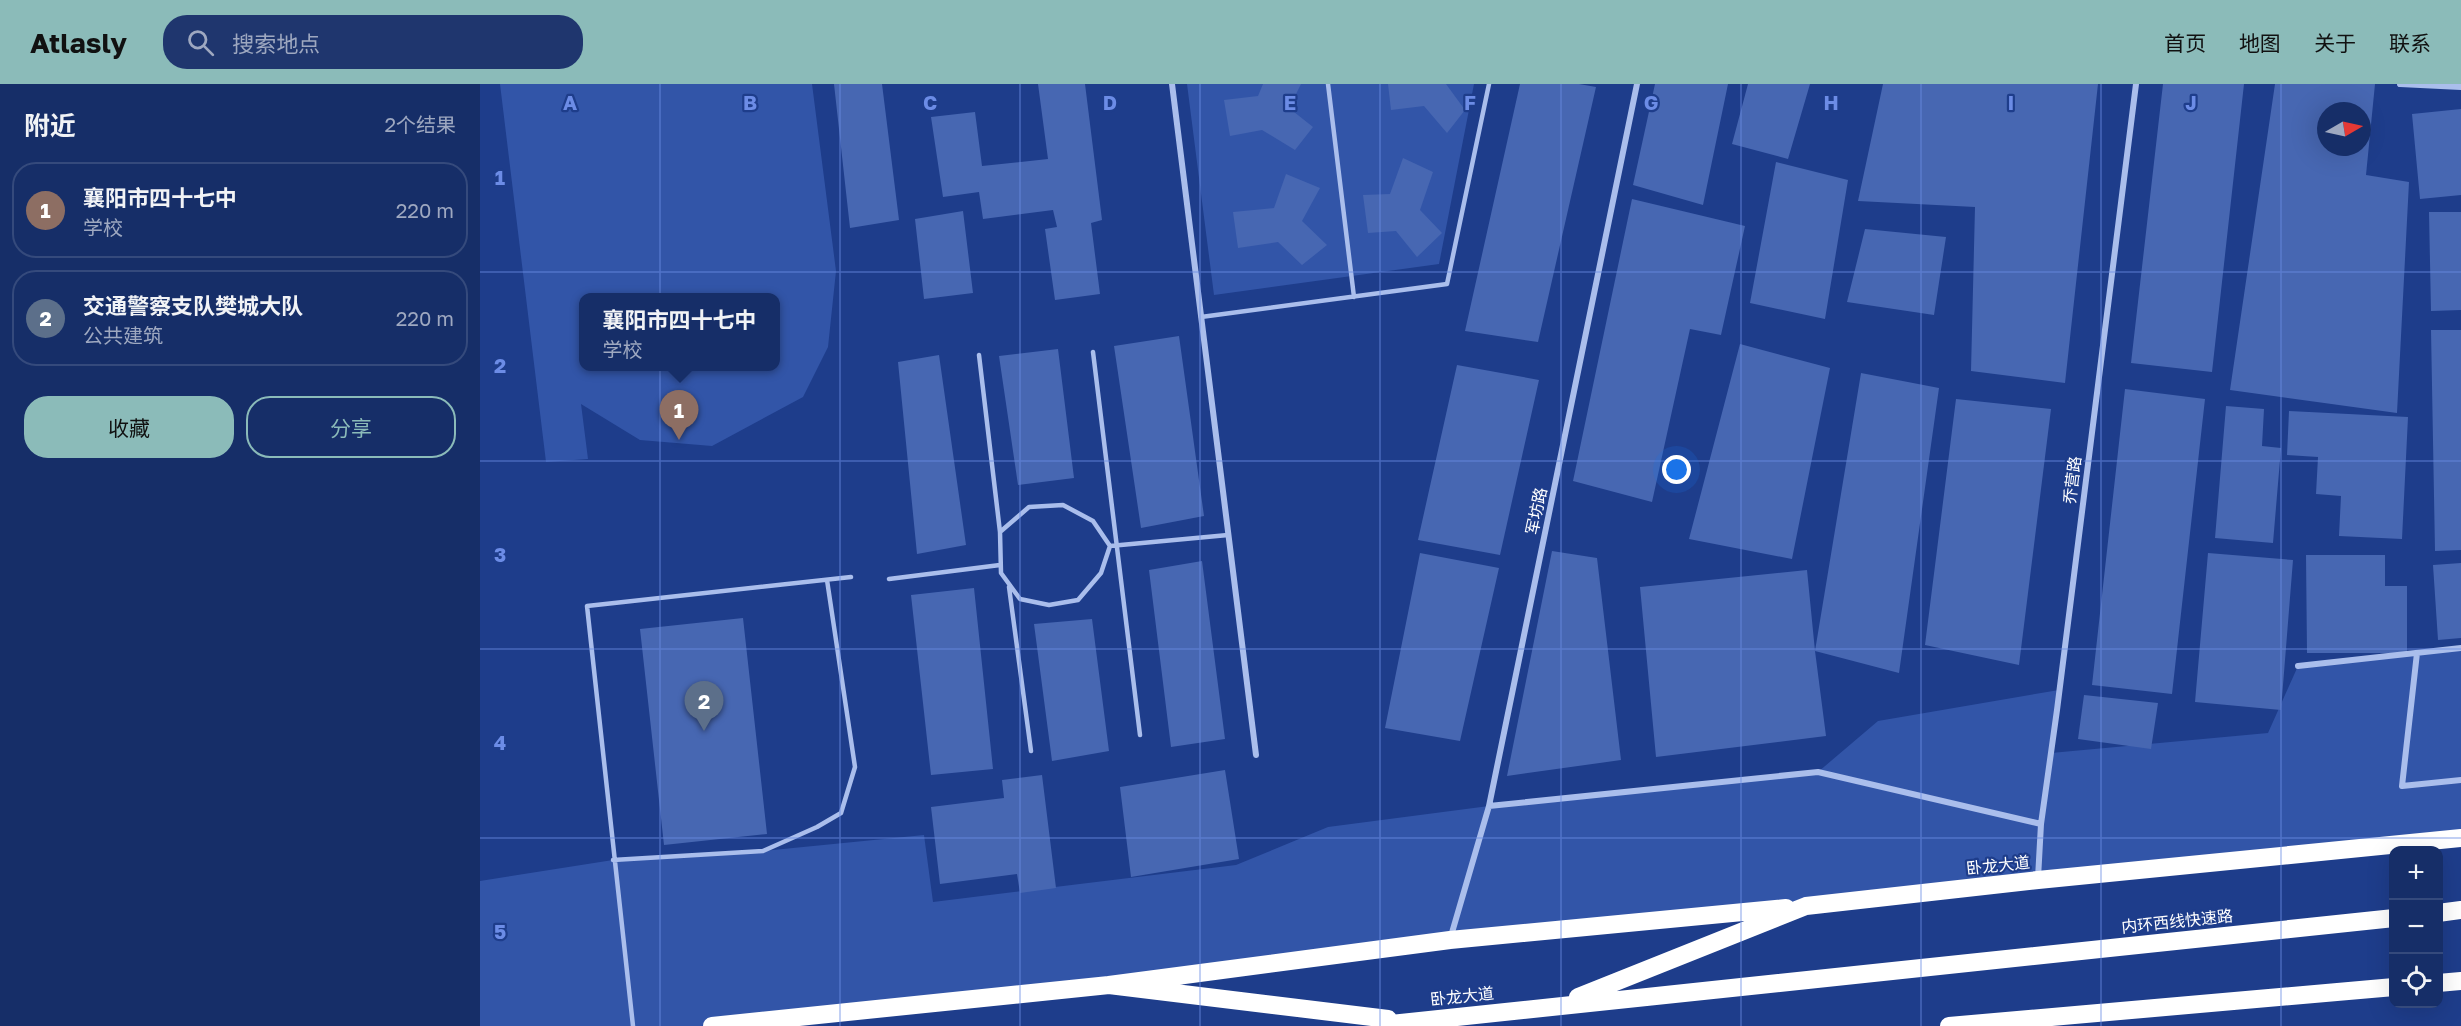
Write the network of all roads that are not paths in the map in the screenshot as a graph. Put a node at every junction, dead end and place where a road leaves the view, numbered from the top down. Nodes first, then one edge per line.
1 (1172, 84) edge
2 (1328, 84) edge
3 (1489, 84) edge
4 (1637, 84) edge
5 (2136, 84) edge
6 (2400, 84) edge
7 (2461, 87) edge
8 (1354, 297) junction
9 (1201, 317) junction
10 (1093, 352) dead end
11 (979, 356) dead end
12 (1000, 532) junction
13 (1228, 535) junction
14 (1110, 546) junction
15 (1118, 546) junction
16 (1000, 565) junction
17 (851, 577) dead end
18 (889, 579) dead end
19 (827, 580) junction
20 (1009, 584) junction
21 (2461, 648) edge
22 (2417, 653) junction
23 (2298, 666) dead end
24 (1140, 735) dead end
25 (1031, 751) dead end
26 (1256, 755) dead end
27 (2461, 780) edge
28 (1489, 806) junction
29 (2041, 824) junction
30 (2461, 838) edge
31 (613, 860) junction
32 (2038, 880) junction
33 (1806, 906) junction
34 (2461, 910) edge
35 (2443, 912) edge
36 (2389, 919) edge
37 (1450, 940) junction
38 (1965, 963) joint
39 (2461, 981) edge
40 (2443, 983) edge
41 (1109, 985) junction
42 (2389, 987) edge
43 (1556, 1006) junction
44 (1408, 1022) junction
45 (633, 1026) edge
46 (712, 1026) edge
47 (1372, 1026) edge
48 (1949, 1026) edge

1 - 9 street
2 - 8 lane
3 - 8 lane
4 - 28 street, 军坊路
5 - 29 street, 乔营路
6 - 7 street
8 - 9 lane
9 - 13 street
10 - 15 lane
11 - 12 lane
12 - 14 lane
12 - 16 lane
13 - 15 lane
13 - 26 street
14 - 15 lane
14 - 20 lane
15 - 24 lane
16 - 18 lane
16 - 20 lane
17 - 19 lane
19 - 31 lane
19 - 31 lane
20 - 25 lane
21 - 22 street
22 - 23 street
22 - 27 street
28 - 29 street
28 - 37 street, 军坊路
29 - 32 street, 乔营路
30 - 32 highway, 卧龙大道
31 - 45 lane
32 - 33 highway, 卧龙大道
33 - 37 highway
33 - 43 highway, 卧龙大道
34 - 35 highway
36 - 38 highway, 内环西线快速路
37 - 41 highway
38 - 43 highway, 卧龙大道
39 - 40 highway
41 - 44 highway
41 - 46 highway
42 - 48 highway
43 - 44 highway, 卧龙大道
44 - 47 highway, 卧龙大道

